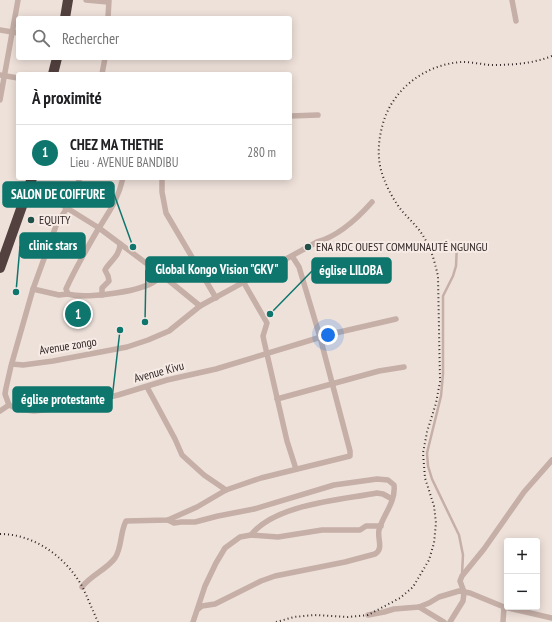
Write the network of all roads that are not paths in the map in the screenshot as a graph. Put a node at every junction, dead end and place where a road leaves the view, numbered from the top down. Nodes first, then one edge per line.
1 (18, 0) edge
2 (68, 0) edge
3 (86, 0) edge
4 (512, 0) edge
5 (108, 1) edge
6 (16, 16) edge
7 (65, 16) edge
8 (108, 16) edge
9 (16, 21) edge
10 (516, 21) dead end
11 (0, 30) edge
12 (15, 32) edge
13 (56, 60) edge
14 (105, 60) edge
15 (54, 72) edge
16 (102, 72) edge
17 (2, 76) edge
18 (16, 78) edge
19 (0, 100) edge
20 (318, 115) dead end
21 (292, 116) edge
22 (79, 180) edge
23 (122, 180) edge
24 (162, 180) edge
25 (31, 181) edge
26 (372, 202) dead end
27 (67, 208) junction
28 (99, 228) junction
29 (120, 244) junction
30 (457, 244) dead end
31 (292, 256) junction
32 (1, 261) edge
33 (162, 276) junction
34 (244, 283) junction
35 (33, 289) junction
36 (67, 292) junction
37 (102, 294) junction
38 (216, 298) junction
39 (200, 306) junction
40 (396, 319) dead end
41 (320, 337) junction
42 (267, 354) junction
43 (12, 364) junction
44 (404, 367) dead end
45 (332, 384) junction
46 (147, 387) junction
47 (277, 399) junction
48 (9, 405) junction
49 (0, 411) edge
50 (552, 460) edge
51 (296, 469) junction
52 (226, 490) junction
53 (392, 499) junction
54 (168, 520) junction
55 (381, 526) junction
56 (251, 536) junction
57 (462, 576) junction
58 (82, 587) dead end
59 (464, 592) junction
60 (419, 606) junction
61 (504, 607) joint
62 (198, 609) junction
63 (517, 610) edge
64 (368, 614) dead end
65 (552, 618) edge
66 (193, 622) edge
67 (444, 622) edge
68 (450, 622) edge
69 (503, 622) edge

1 - 6 street
2 - 7 highway
3 - 5 street
4 - 10 street
5 - 8 street
9 - 12 street
11 - 12 street
12 - 17 street
13 - 15 highway
14 - 16 street
17 - 18 street
17 - 19 street
20 - 21 street
22 - 27 street
23 - 28 street
24 - 38 street
25 - 27 street
25 - 32 highway
26 - 31 street, Avenue zongo
27 - 28 street
27 - 35 street
28 - 29 street
28 - 36 street
29 - 33 street
29 - 37 street
30 - 57 lane
31 - 34 street, Avenue zongo
31 - 41 street
33 - 37 street
33 - 39 street
34 - 38 street, Avenue zongo
34 - 42 street
35 - 36 street
35 - 43 street
36 - 37 street
38 - 39 street, Avenue zongo
39 - 43 street, Avenue zongo
40 - 41 street, Avenue Kivu
41 - 42 street, Avenue Kivu
41 - 45 street
42 - 46 street, Avenue Kivu
42 - 47 street
43 - 48 street
44 - 45 street
45 - 47 street
45 - 51 street
46 - 48 street, Avenue Kivu
46 - 52 street
47 - 51 street
48 - 49 street
50 - 57 street
51 - 52 street
52 - 54 street
53 - 54 street
53 - 55 street
53 - 56 street
54 - 58 street
55 - 56 street
55 - 62 street
56 - 62 street
57 - 59 street
59 - 60 street
59 - 61 street
59 - 68 street
60 - 64 street
60 - 67 street
61 - 69 street
62 - 66 street
63 - 65 street

